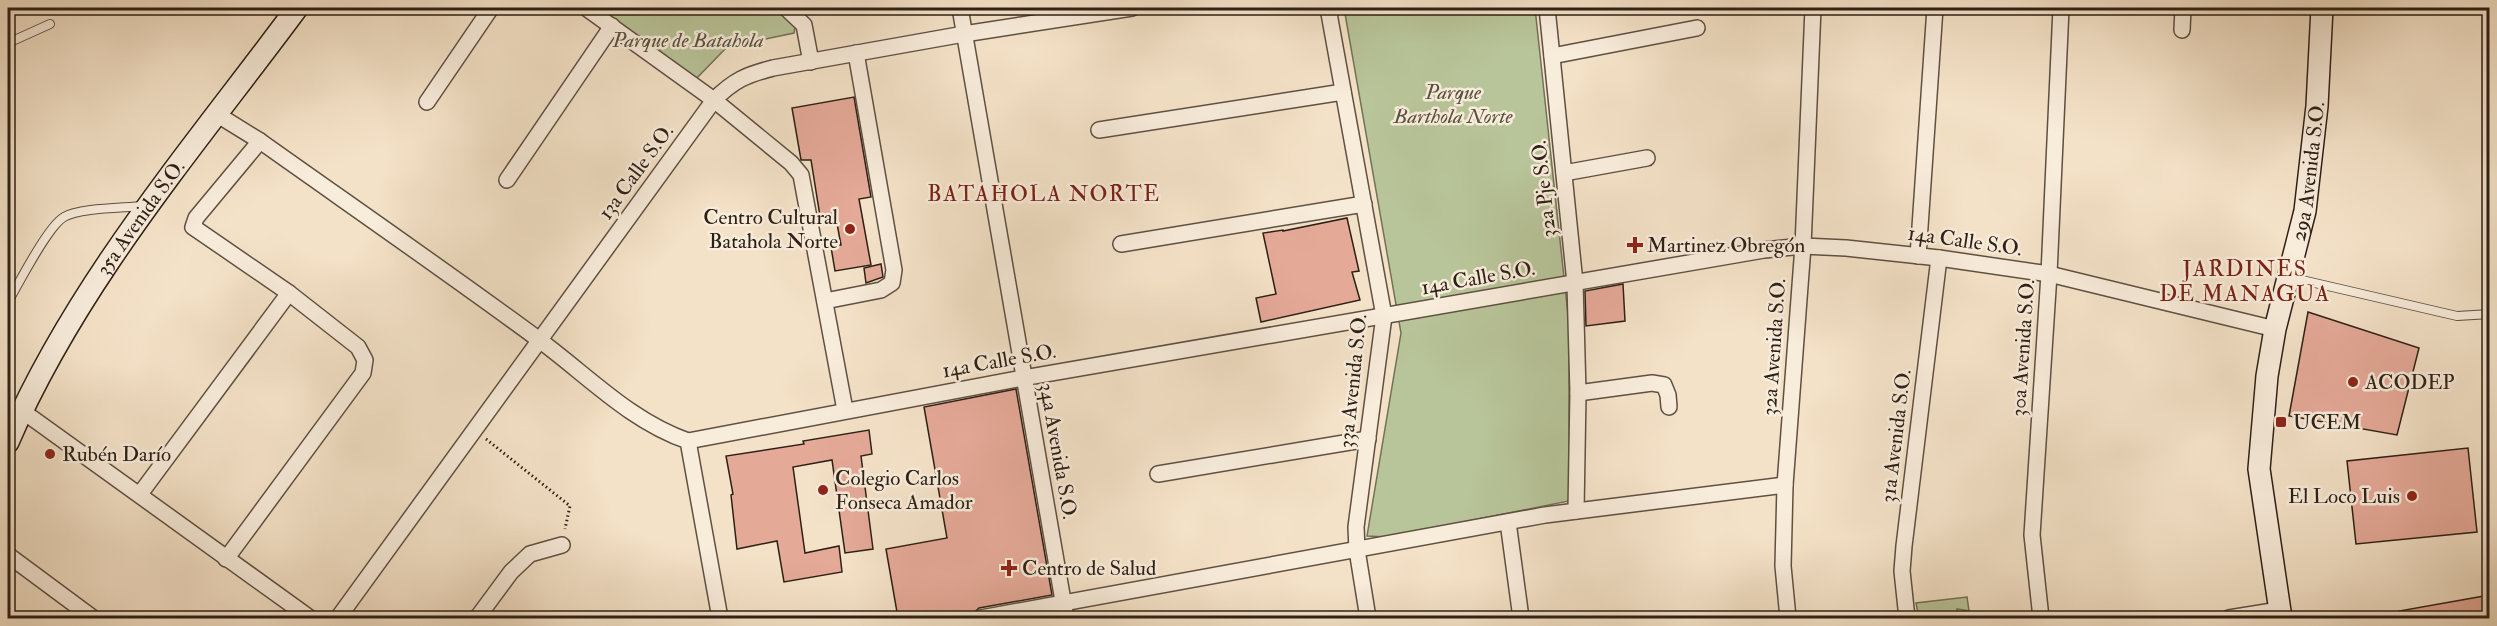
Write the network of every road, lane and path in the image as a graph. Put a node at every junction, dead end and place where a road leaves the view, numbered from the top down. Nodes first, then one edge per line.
1 (297, 8) edge
2 (491, 8) edge
3 (586, 8) edge
4 (786, 8) edge
5 (960, 8) edge
6 (1132, 8) edge
7 (1328, 8) edge
8 (1547, 8) edge
9 (1814, 8) edge
10 (1935, 8) edge
11 (2061, 8) edge
12 (2183, 8) edge
13 (2322, 8) edge
14 (50, 24) dead end
15 (612, 26) junction
16 (1697, 28) dead end
17 (2182, 30) dead end
18 (964, 33) junction
19 (8, 43) edge
20 (856, 53) junction
21 (1552, 56) junction
22 (811, 62) junction
23 (1343, 92) junction
24 (714, 100) junction
25 (427, 102) dead end
26 (218, 115) junction
27 (1099, 130) dead end
28 (260, 141) junction
29 (1647, 158) dead end
30 (1564, 173) junction
31 (507, 180) dead end
32 (1364, 204) junction
33 (148, 206) junction
34 (1120, 244) dead end
35 (1803, 246) junction
36 (1918, 256) junction
37 (1939, 258) junction
38 (2049, 274) junction
39 (2288, 277) junction
40 (1575, 283) junction
41 (289, 293) junction
42 (825, 300) junction
43 (8, 302) edge
44 (2490, 314) edge
45 (1384, 316) junction
46 (2275, 329) junction
47 (540, 340) junction
48 (1023, 378) junction
49 (1578, 393) junction
50 (1669, 406) dead end
51 (21, 410) junction
52 (846, 410) junction
53 (475, 431) junction
54 (1368, 439) junction
55 (688, 441) junction
56 (8, 442) edge
57 (1158, 474) dead end
58 (1785, 485) junction
59 (140, 495) junction
60 (1576, 512) junction
61 (1508, 522) junction
62 (562, 545) joint
63 (1357, 550) junction
64 (8, 555) edge
65 (226, 559) junction
66 (1065, 611) edge
67 (2280, 614) edge
68 (93, 618) edge
69 (310, 618) edge
70 (338, 618) edge
71 (477, 618) edge
72 (720, 618) edge
73 (981, 618) edge
74 (1368, 618) edge
75 (1521, 618) edge
76 (1788, 618) edge
77 (1907, 618) edge
78 (2041, 618) edge
79 (2229, 618) edge

1 - 26 street, 35a Avenida S.O.
2 - 25 street
3 - 15 street
4 - 22 street
5 - 18 street, 34a Avenida S.O.
6 - 18 street, 13a Calle S.O.
7 - 23 street, 33a Avenida S.O.
8 - 21 street, 32a Pje S.O.
9 - 35 street, 32a Avenida S.O.
10 - 36 street
11 - 38 street, 30a Avenida S.O.
12 - 17 street
13 - 39 street, 29a Avenida S.O.
14 - 19 lane
15 - 24 street
15 - 31 street
16 - 21 street
18 - 20 street, 13a Calle S.O.
18 - 48 street, 34a Avenida S.O.
20 - 22 street, 13a Calle S.O.
20 - 42 street
21 - 30 street, 32a Pje S.O.
22 - 24 street, 13a Calle S.O.
23 - 27 street
23 - 32 street, 33a Avenida S.O.
24 - 42 street
24 - 47 street, 13a Calle S.O.
26 - 28 street
26 - 33 street, 35a Avenida S.O.
28 - 41 street
28 - 47 street
29 - 30 street
30 - 40 street, 32a Pje S.O.
32 - 34 street
32 - 45 street, 33a Avenida S.O.
33 - 43 lane
33 - 51 street, 35a Avenida S.O.
35 - 36 street, 14a Calle S.O.
35 - 40 street, 14a Calle S.O.
35 - 58 street, 32a Avenida S.O.
36 - 37 street, 14a Calle S.O.
37 - 38 street, 14a Calle S.O.
37 - 77 street, 31a Avenida S.O.
38 - 46 street, 14a Calle S.O.
38 - 78 street, 30a Avenida S.O.
39 - 44 lane
39 - 46 street, 29a Avenida S.O.
40 - 45 street, 14a Calle S.O.
40 - 49 street, 32a Pje S.O.
41 - 59 street
41 - 65 street
42 - 52 street
45 - 48 street, 14a Calle S.O.
45 - 54 street, 33a Avenida S.O.
46 - 67 street, 29a Avenida S.O.
47 - 53 street, 13a Calle S.O.
47 - 55 street
48 - 52 street, 14a Calle S.O.
48 - 66 street, 34a Avenida S.O.
49 - 50 street
49 - 60 street, 32a Pje S.O.
51 - 56 street, 35a Avenida S.O.
51 - 59 street
52 - 55 street, 14a Calle S.O.
53 - 62 path
53 - 70 street, 13a Calle S.O.
54 - 57 street
54 - 63 street, 33a Avenida S.O.
55 - 72 street
58 - 60 street
58 - 76 street, 32a Avenida S.O.
59 - 65 street
60 - 61 street
61 - 63 street
61 - 75 street
62 - 71 street
63 - 66 street
63 - 74 street, 33a Avenida S.O.
64 - 68 street
65 - 69 street
66 - 73 street
67 - 79 street

